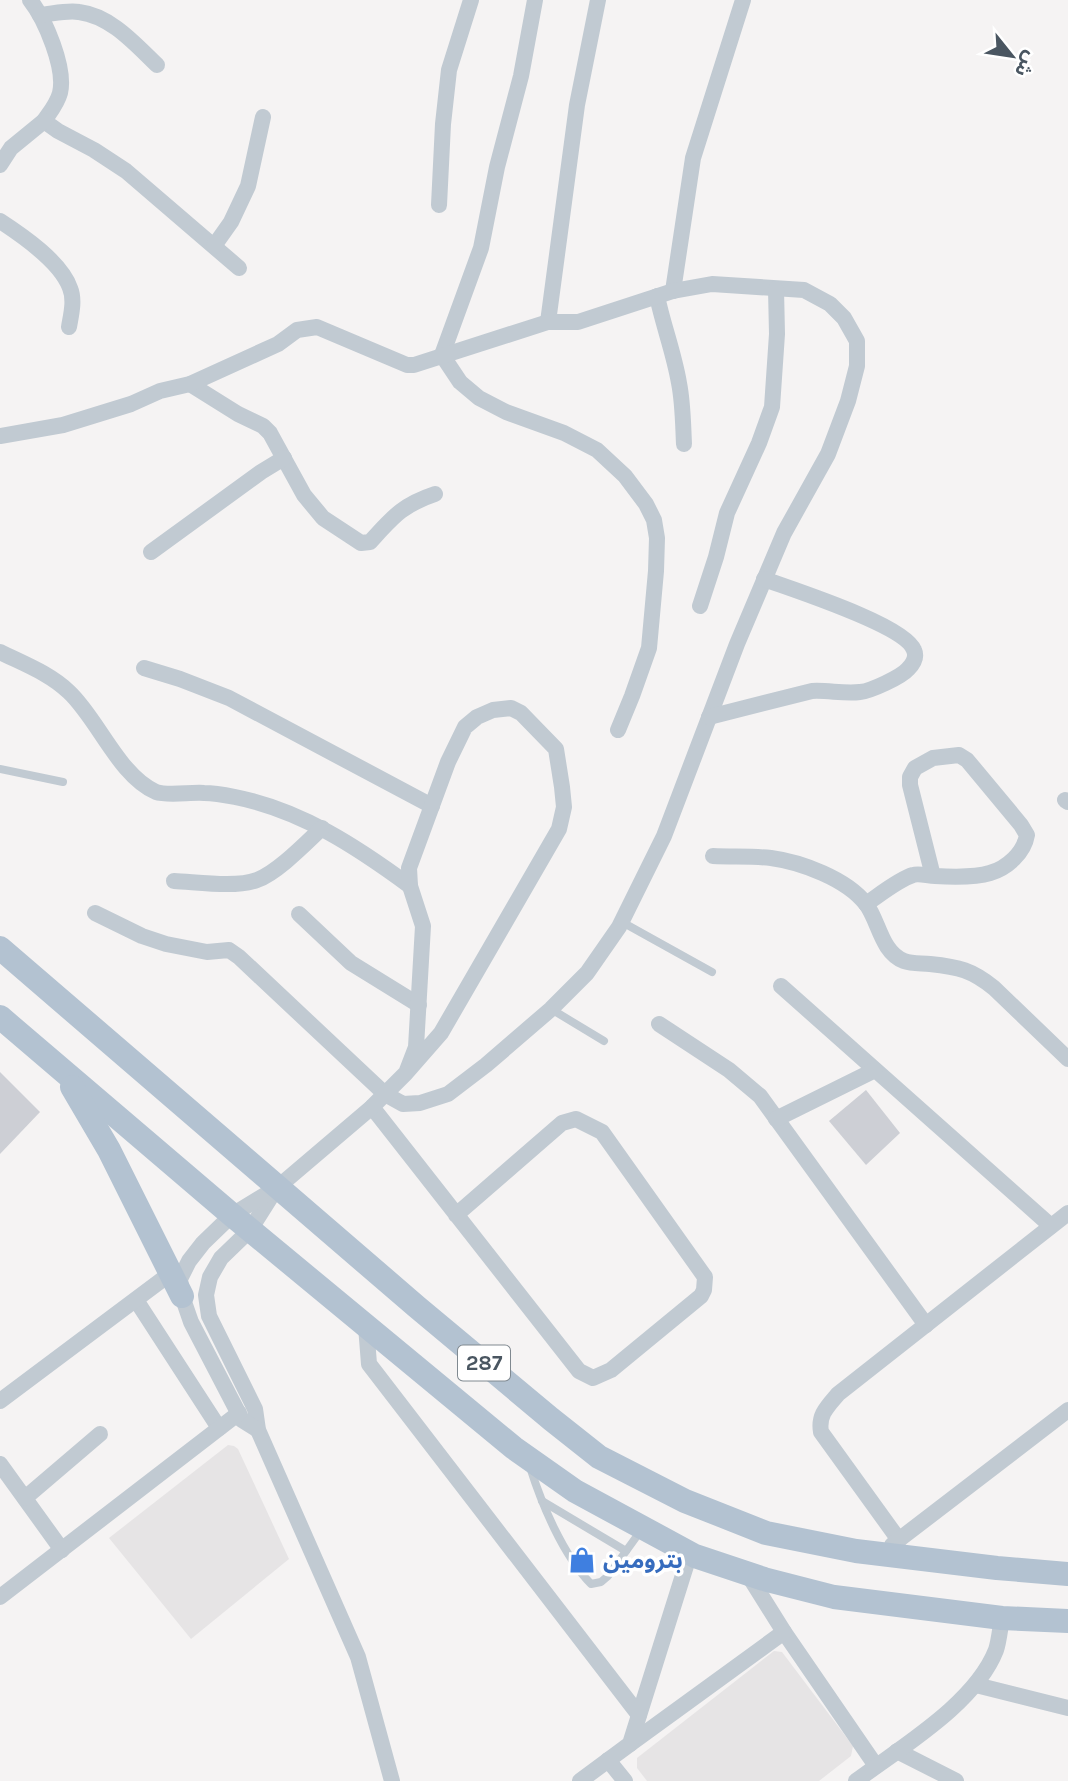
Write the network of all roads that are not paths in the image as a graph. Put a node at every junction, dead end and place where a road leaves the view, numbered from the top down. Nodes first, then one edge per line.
1 (30, 0) edge
2 (471, 0) edge
3 (535, 0) edge
4 (598, 0) edge
5 (743, 0) edge
6 (89, 8) edge
7 (40, 15) junction
8 (157, 65) dead end
9 (263, 117) dead end
10 (44, 121) junction
11 (0, 164) edge
12 (439, 205) dead end
13 (0, 221) edge
14 (214, 246) junction
15 (239, 268) dead end
16 (776, 289) junction
17 (665, 294) junction
18 (548, 322) junction
19 (69, 327) dead end
20 (442, 355) junction
21 (190, 384) junction
22 (0, 436) edge
23 (684, 444) dead end
24 (284, 458) junction
25 (435, 494) dead end
26 (152, 552) dead end
27 (764, 579) junction
28 (700, 606) dead end
29 (0, 652) edge
30 (144, 668) dead end
31 (709, 717) junction
32 (618, 730) dead end
33 (0, 769) edge
34 (63, 782) dead end
35 (432, 806) junction
36 (322, 828) junction
37 (713, 856) dead end
38 (933, 876) junction
39 (174, 881) dead end
40 (410, 886) junction
41 (866, 904) junction
42 (95, 913) dead end
43 (299, 914) dead end
44 (622, 922) junction
45 (0, 948) edge
46 (712, 972) dead end
47 (781, 986) dead end
48 (419, 1004) junction
49 (551, 1009) junction
50 (659, 1024) dead end
51 (4, 1028) edge
52 (604, 1041) dead end
53 (1068, 1059) edge
54 (876, 1070) junction
55 (63, 1071) junction
56 (406, 1073) junction
57 (385, 1094) junction
58 (372, 1107) junction
59 (776, 1119) junction
60 (278, 1187) junction
61 (1068, 1213) edge
62 (456, 1214) junction
63 (241, 1223) junction
64 (1051, 1226) junction
65 (171, 1273) junction
66 (182, 1296) junction
67 (136, 1300) junction
68 (926, 1325) junction
69 (366, 1326) junction
70 (0, 1401) edge
71 (1068, 1410) edge
72 (239, 1413) junction
73 (219, 1428) junction
74 (258, 1430) junction
75 (100, 1434) dead end
76 (523, 1455) junction
77 (0, 1464) edge
78 (24, 1498) junction
79 (542, 1501) junction
80 (643, 1528) junction
81 (890, 1547) junction
82 (62, 1549) junction
83 (626, 1551) junction
84 (690, 1553) junction
85 (747, 1573) junction
86 (1068, 1574) edge
87 (0, 1597) edge
88 (1002, 1618) junction
89 (1068, 1620) edge
90 (784, 1632) junction
91 (976, 1685) junction
92 (1068, 1708) edge
93 (639, 1715) junction
94 (631, 1744) junction
95 (897, 1751) junction
96 (608, 1760) junction
97 (876, 1766) junction
98 (391, 1781) edge
99 (580, 1781) edge
100 (625, 1781) edge
101 (856, 1781) edge
102 (956, 1781) edge

1 - 7 street
2 - 12 street
3 - 20 street
4 - 18 street
5 - 17 street
6 - 7 street
6 - 8 street
7 - 10 street
9 - 14 street
10 - 11 street
10 - 14 street
13 - 19 street
14 - 15 street
16 - 17 street
16 - 27 street
16 - 28 street
17 - 18 street
17 - 23 street
18 - 20 street
20 - 21 street
20 - 32 street
21 - 22 street
21 - 24 street
24 - 25 street
24 - 26 street
27 - 31 street
27 - 31 street
29 - 36 street
30 - 35 street
31 - 44 street
33 - 34 lane
35 - 40 street
35 - 56 street
36 - 39 street
36 - 40 street
37 - 41 street
38 - 38 street
38 - 41 street
40 - 48 street
41 - 53 street
42 - 57 street
43 - 48 street
44 - 46 lane
44 - 49 street
45 - 60 main road, 287
47 - 54 street
48 - 56 street
49 - 52 lane
49 - 57 street
50 - 59 street
51 - 55 main road, 287
54 - 59 street
54 - 64 street
55 - 63 main road, 287
55 - 65 main road
56 - 57 street
57 - 58 street
58 - 60 street
58 - 62 street
59 - 68 street
60 - 63 street
60 - 63 street
60 - 81 main road, 287
61 - 64 street
62 - 62 street
63 - 66 street
63 - 69 main road, 287
63 - 74 street
64 - 68 street
65 - 66 main road
65 - 67 street
66 - 72 street
67 - 70 street
67 - 73 street
68 - 81 street
69 - 76 main road, 287
69 - 93 street
71 - 81 street
72 - 73 street
72 - 74 street
73 - 82 street
74 - 98 street
75 - 78 street
76 - 79 lane
76 - 80 main road, 287
77 - 78 street
78 - 82 street
79 - 83 lane
79 - 83 lane
80 - 83 lane
80 - 84 main road, 287
81 - 86 main road, 287
82 - 87 street
84 - 85 main road, 287
84 - 93 street
85 - 88 main road, 287
85 - 90 street
88 - 89 main road, 287
88 - 91 street
90 - 94 street
90 - 97 street
91 - 92 street
91 - 95 street
93 - 94 street
94 - 96 street
95 - 97 street
95 - 102 street
96 - 99 street
96 - 100 street
97 - 101 street

